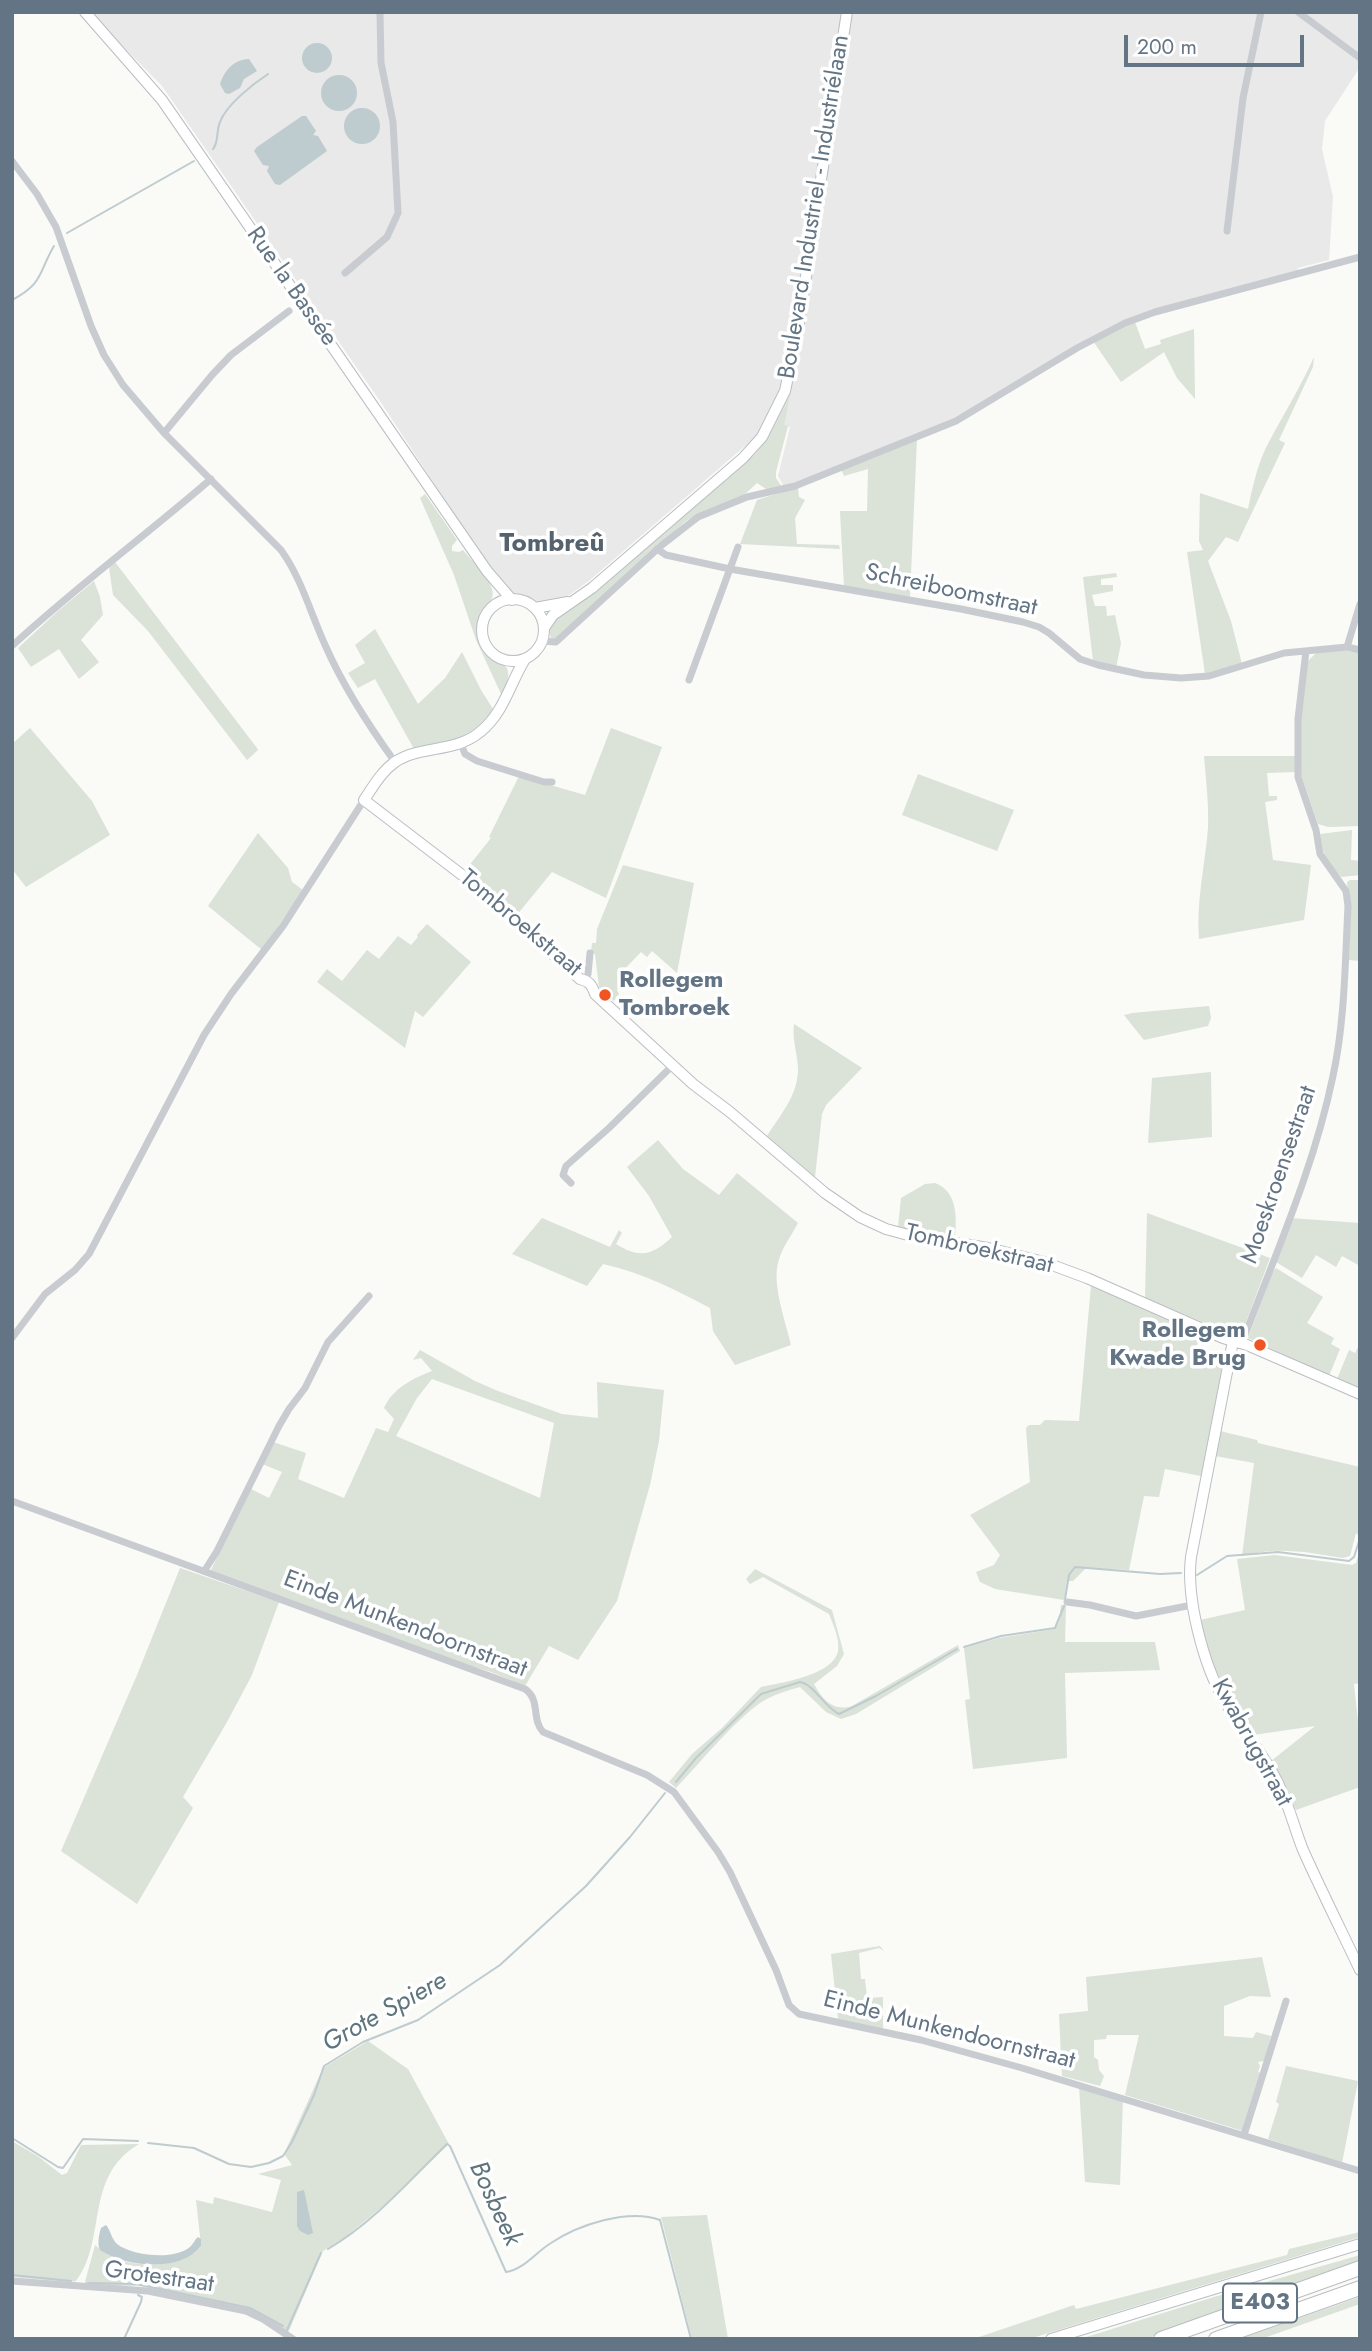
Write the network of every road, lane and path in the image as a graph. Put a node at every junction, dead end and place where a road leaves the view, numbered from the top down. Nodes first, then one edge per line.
1 (85, 12) edge
2 (380, 12) edge
3 (847, 12) edge
4 (1261, 12) edge
5 (1298, 12) edge
6 (1360, 58) edge
7 (12, 161) edge
8 (1227, 232) dead end
9 (1360, 257) edge
10 (345, 273) dead end
11 (289, 311) dead end
12 (164, 433) junction
13 (211, 480) junction
14 (738, 547) dead end
15 (657, 549) junction
16 (730, 569) junction
17 (487, 571) junction
18 (512, 600) junction
19 (570, 602) junction
20 (1360, 604) edge
21 (493, 608) junction
22 (535, 608) junction
23 (544, 628) junction
24 (548, 642) junction
25 (12, 646) edge
26 (1347, 647) junction
27 (1360, 650) edge
28 (1306, 651) junction
29 (525, 659) junction
30 (505, 660) junction
31 (689, 680) dead end
32 (513, 687) junction
33 (461, 744) junction
34 (395, 762) junction
35 (552, 782) dead end
36 (365, 800) junction
37 (590, 953) dead end
38 (586, 980) junction
39 (669, 1061) junction
40 (571, 1183) dead end
41 (369, 1296) dead end
42 (12, 1338) edge
43 (1238, 1342) junction
44 (1360, 1394) edge
45 (12, 1501) edge
46 (205, 1570) junction
47 (1067, 1602) dead end
48 (1192, 1605) junction
49 (1360, 1970) edge
50 (1286, 2001) dead end
51 (1244, 2135) junction
52 (1360, 2171) edge
53 (1360, 2244) edge
54 (1360, 2268) edge
55 (12, 2281) edge
56 (1360, 2288) edge
57 (293, 2339) edge
58 (1051, 2339) edge
59 (1161, 2339) edge
60 (1216, 2339) edge

1 - 17 street, Rue la Bassée
2 - 10 street
3 - 19 street, Boulevard Industriel - Industriélaan
4 - 8 street
5 - 6 street
7 - 12 street
9 - 15 street
11 - 12 street
12 - 13 street
13 - 25 street
13 - 34 street
14 - 16 street
15 - 16 street, Schreiboomstraat
15 - 24 street
16 - 28 street, Schreiboomstraat
16 - 31 street
17 - 18 street, Rue la Bassée
17 - 21 street, Rue la Bassée
18 - 21 street
18 - 22 street
19 - 22 street, Boulevard Industriel - Industriélaan
19 - 23 street, Boulevard Industriel - Industriélaan
20 - 26 street
21 - 30 street
22 - 23 street
23 - 24 street
24 - 29 street
26 - 27 street, Schreiboomstraat
26 - 28 street, Schreiboomstraat
28 - 43 street, Moeskroensestraat
29 - 30 street
29 - 32 street
30 - 32 street
32 - 33 street
33 - 34 street
33 - 35 street
34 - 36 street
36 - 38 street, Tombroekstraat
36 - 42 street
37 - 38 street
38 - 39 street, Tombroekstraat
39 - 40 street
39 - 43 street, Tombroekstraat
41 - 46 street
43 - 44 street, Tombroekstraat
43 - 48 street, Kwabrugstraat
45 - 46 street, Einde Munkendoornstraat
46 - 51 street, Einde Munkendoornstraat
47 - 48 street
48 - 49 street, Kwabrugstraat
50 - 51 street
51 - 52 street, Einde Munkendoornstraat
53 - 58 street
54 - 59 highway, E403
55 - 57 street, Grotestraat
56 - 60 highway, E403

